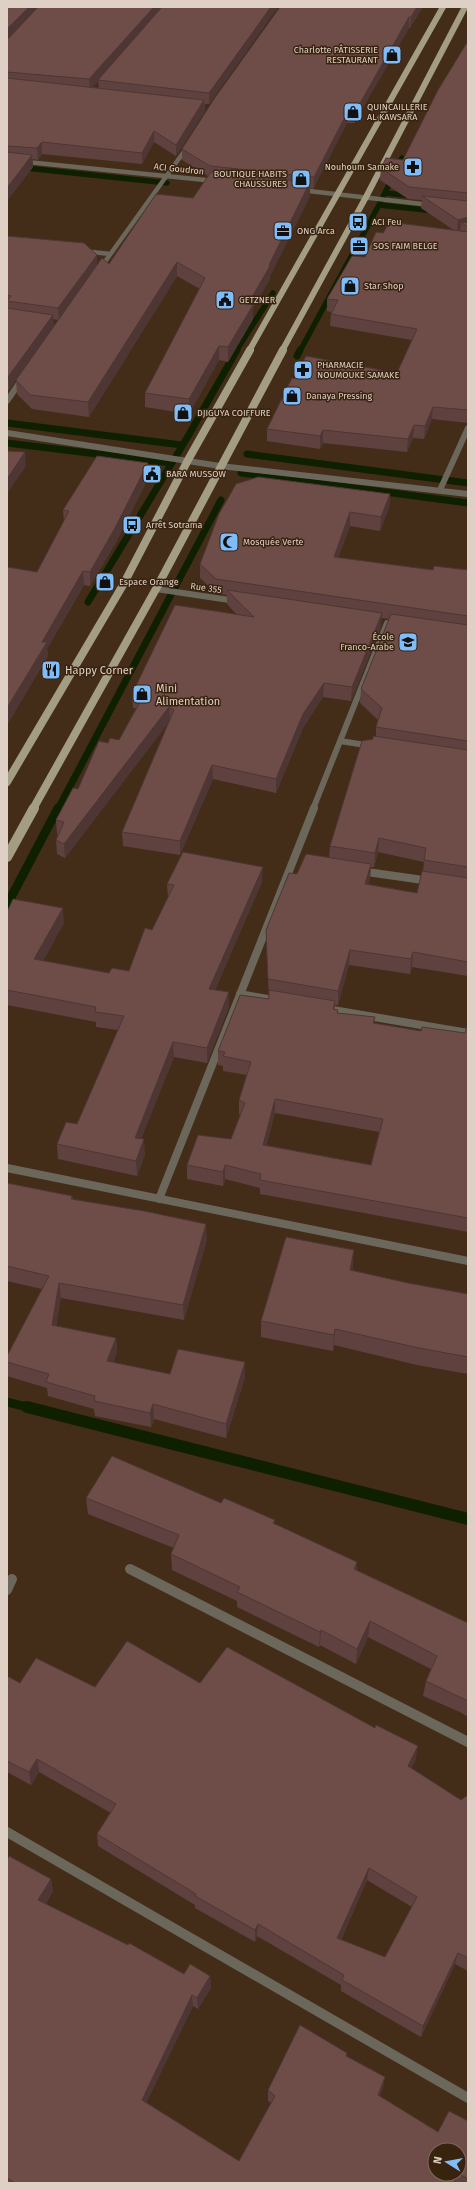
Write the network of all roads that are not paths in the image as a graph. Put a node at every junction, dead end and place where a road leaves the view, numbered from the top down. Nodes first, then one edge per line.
1 (442, 7) edge
2 (465, 7) edge
3 (192, 139) edge
4 (7, 160) edge
5 (168, 176) junction
6 (222, 182) edge
7 (291, 189) edge
8 (337, 194) junction
9 (366, 197) junction
10 (438, 205) edge
11 (74, 250) edge
12 (110, 254) junction
13 (96, 273) edge
14 (24, 375) edge
15 (7, 401) edge
16 (468, 428) edge
17 (7, 433) edge
18 (188, 460) junction
19 (220, 466) junction
20 (440, 490) junction
21 (468, 494) edge
22 (156, 590) junction
23 (240, 602) edge
24 (387, 623) edge
25 (340, 742) junction
26 (378, 747) edge
27 (7, 782) edge
28 (7, 857) edge
29 (354, 870) edge
30 (438, 882) edge
31 (240, 994) junction
32 (287, 1002) edge
33 (319, 1008) edge
34 (468, 1033) edge
35 (7, 1168) edge
36 (159, 1199) junction
37 (468, 1261) edge
38 (130, 1569) dead end
39 (12, 1579) dead end
40 (7, 1590) edge
41 (468, 1742) edge
42 (7, 1832) edge
43 (468, 2098) edge

1 - 8 main road
2 - 9 main road
3 - 5 street
4 - 5 street, ACI Goudron
5 - 6 street, ACI Goudron
5 - 12 street
7 - 8 street
8 - 9 street
8 - 18 main road
9 - 10 street
9 - 19 main road
11 - 12 street
12 - 13 street
14 - 15 street
16 - 20 street
17 - 18 street
18 - 19 street
18 - 27 main road
19 - 20 street
19 - 22 main road
20 - 21 street
22 - 23 street, Rue 355
22 - 28 main road
24 - 25 street
25 - 26 street
25 - 31 street
29 - 30 street
31 - 32 street
31 - 36 street
33 - 34 street
35 - 36 street
36 - 37 street
38 - 41 street
39 - 40 street
42 - 43 street

